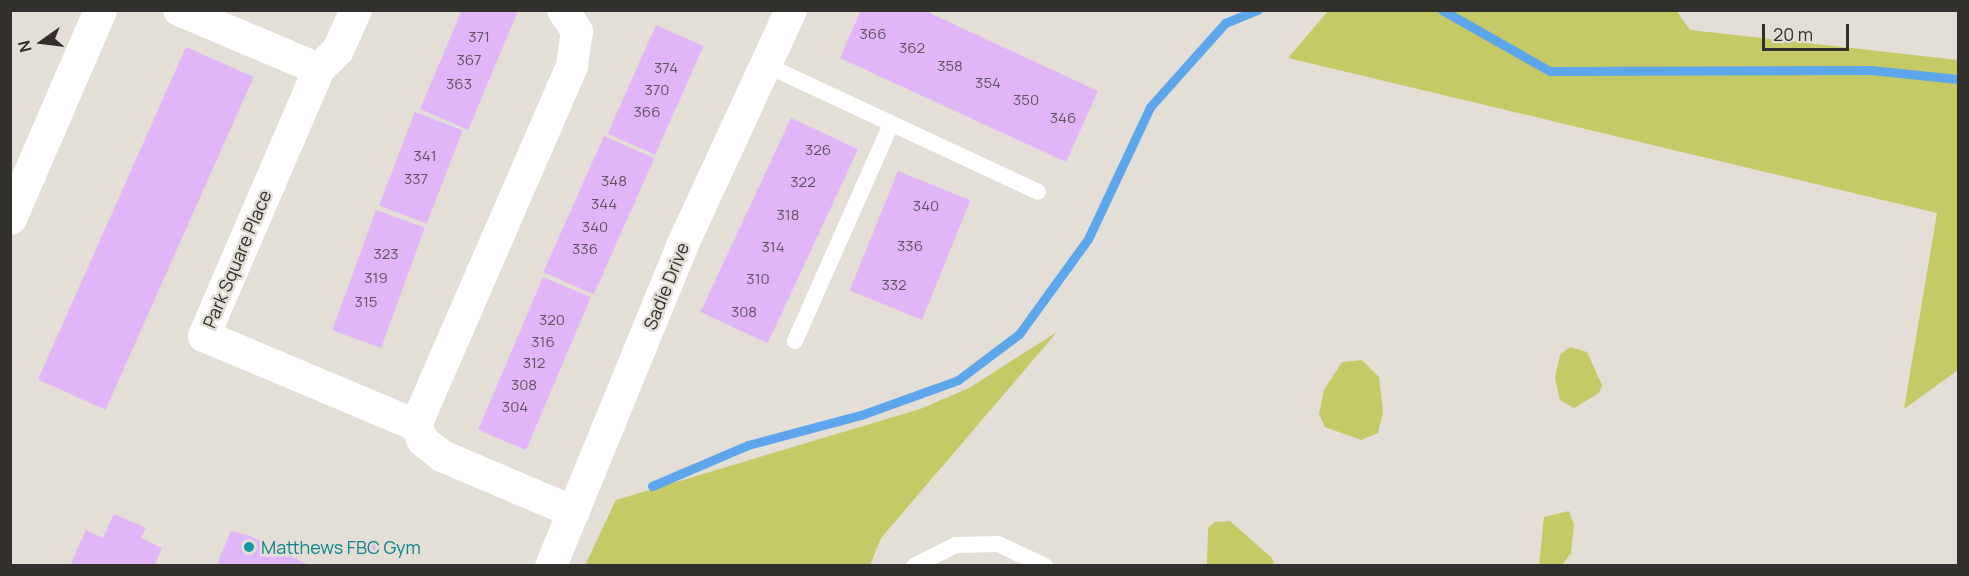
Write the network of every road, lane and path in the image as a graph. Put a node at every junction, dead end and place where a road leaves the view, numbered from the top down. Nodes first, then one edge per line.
1 (100, 10) edge
2 (179, 10) edge
3 (356, 10) edge
4 (563, 10) edge
5 (791, 10) edge
6 (766, 65) junction
7 (319, 69) junction
8 (891, 124) junction
9 (1038, 192) dead end
10 (10, 218) edge
11 (795, 341) dead end
12 (416, 425) junction
13 (574, 512) junction
14 (551, 566) edge
15 (914, 566) edge
16 (1045, 566) edge

1 - 10 main road
2 - 7 street
3 - 7 street, Park Square Place
4 - 12 street
5 - 6 street, Sadie Drive
6 - 8 lane
6 - 13 street, Sadie Drive
7 - 12 street, Park Square Place
8 - 9 lane
8 - 11 lane
12 - 13 street
13 - 14 street, Sadie Drive
15 - 16 lane

